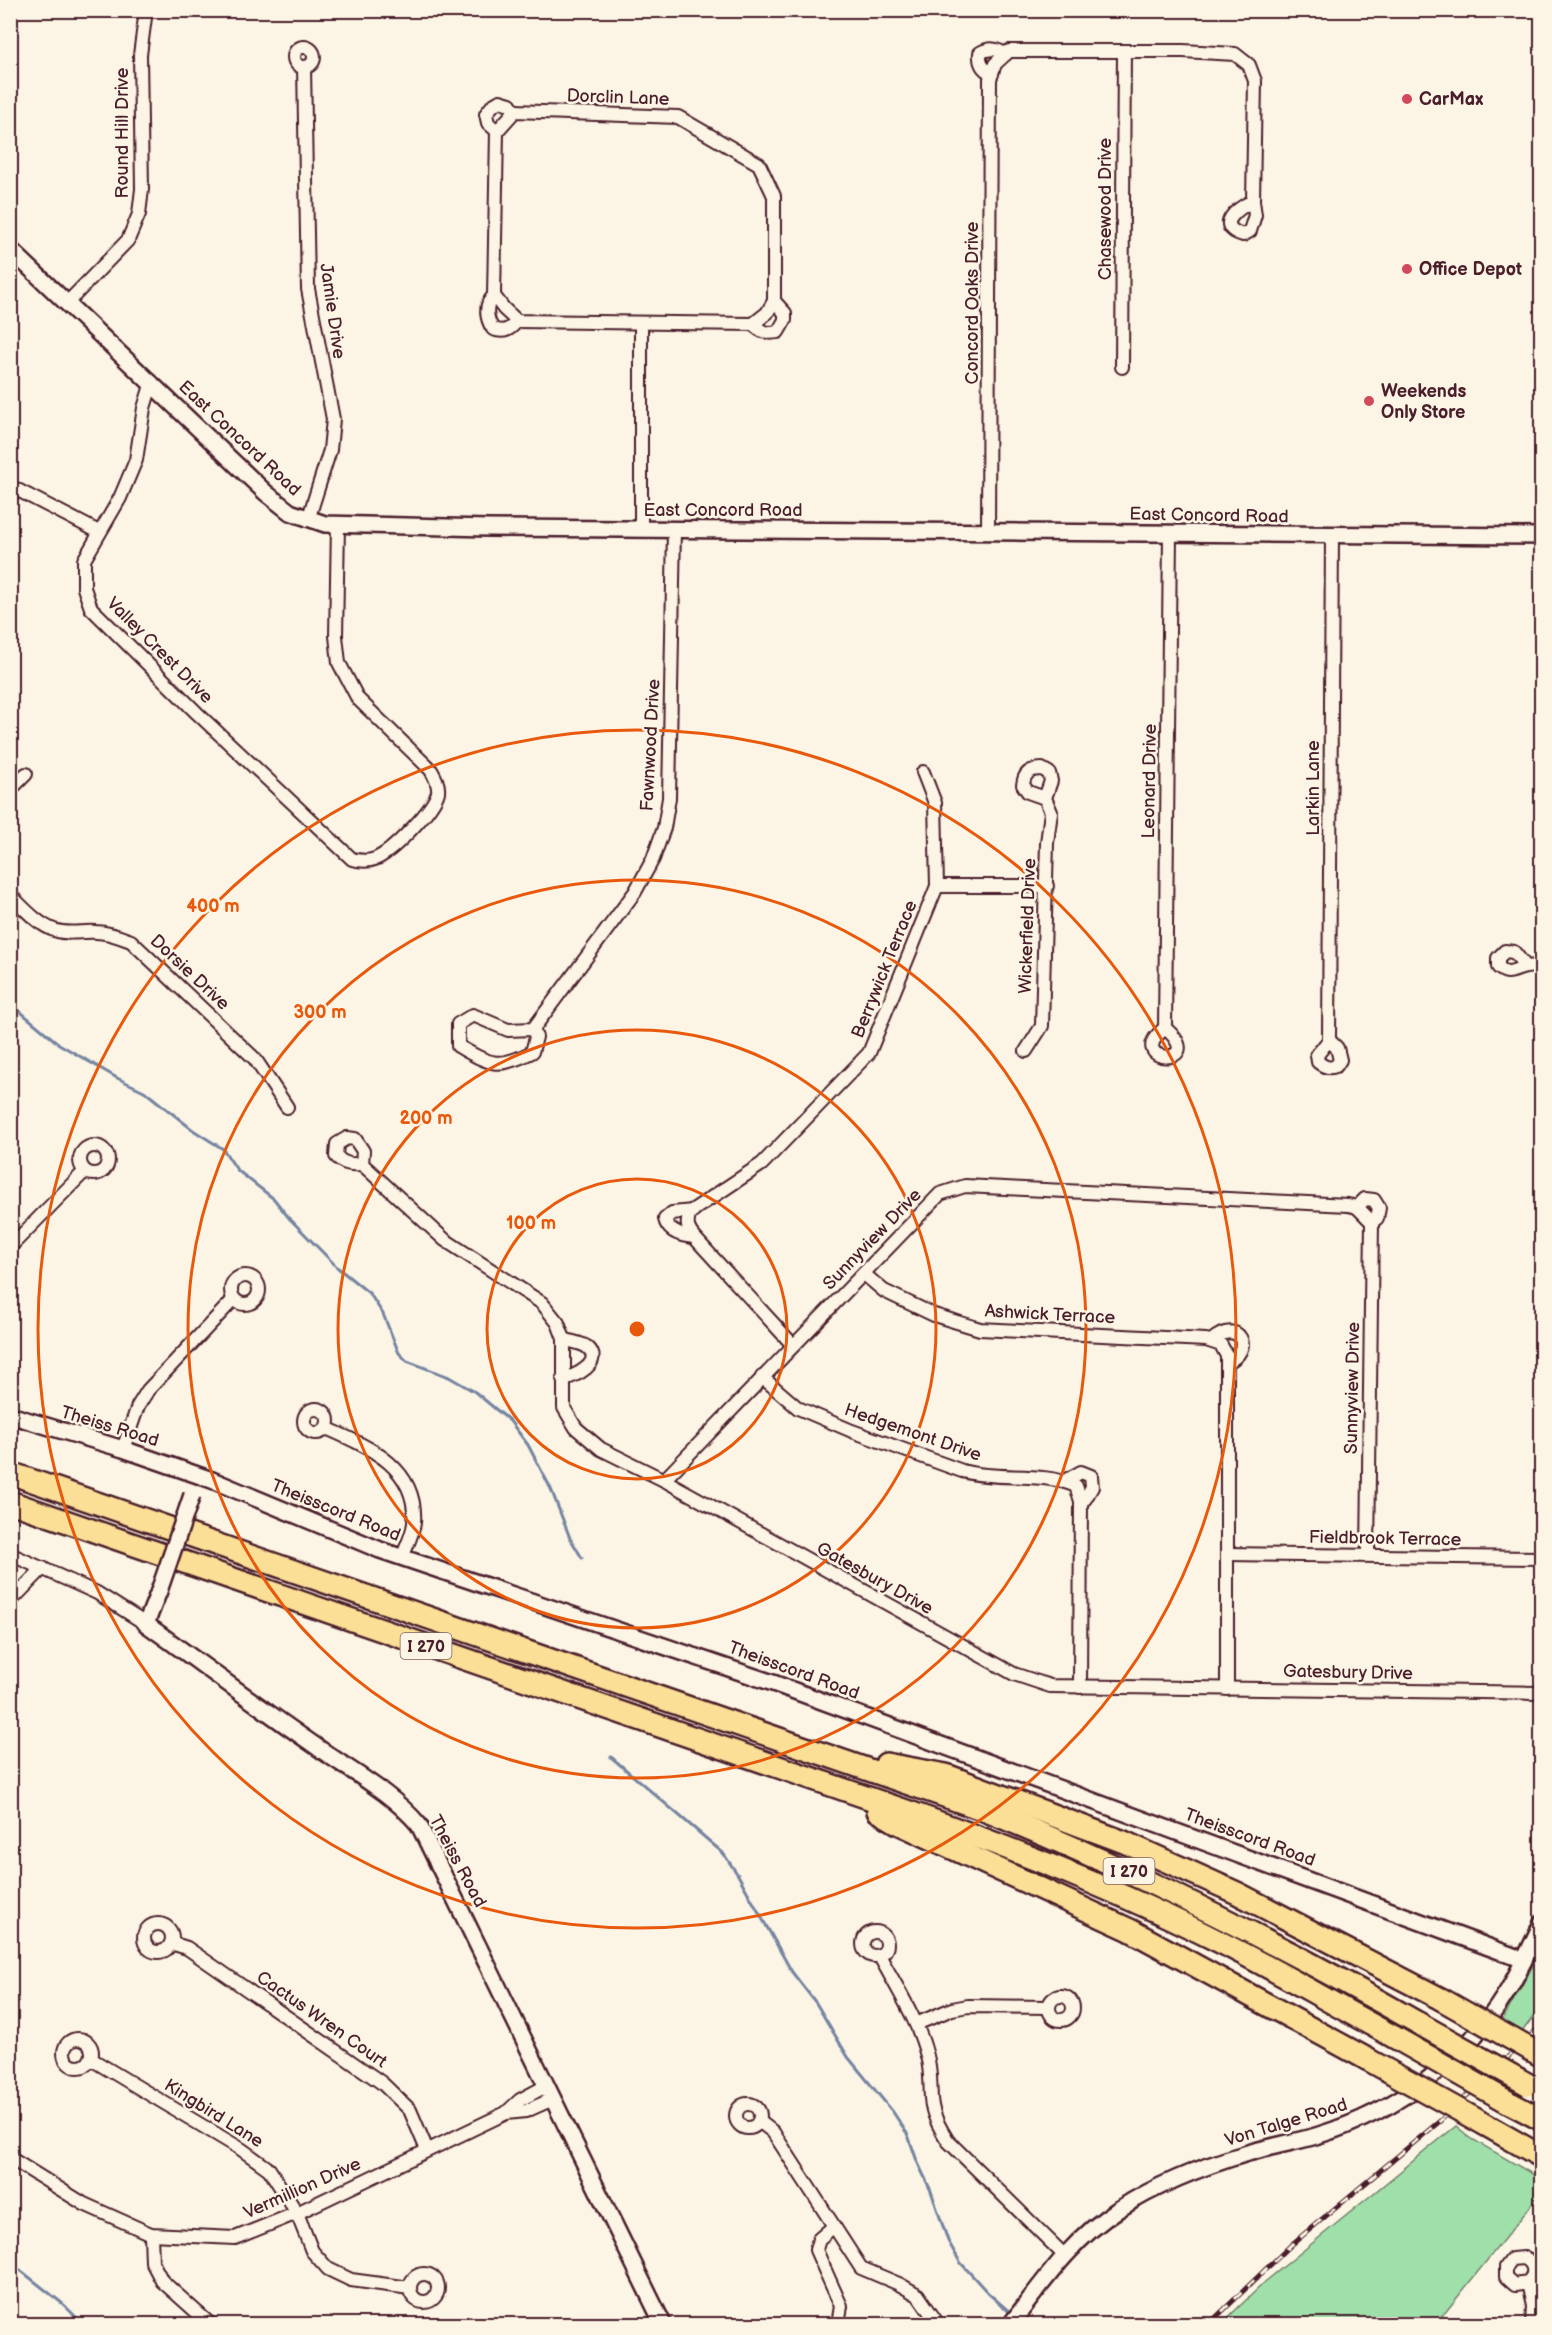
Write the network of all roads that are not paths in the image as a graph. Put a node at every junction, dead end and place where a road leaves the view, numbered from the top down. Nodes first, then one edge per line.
1 (146, 10) edge
2 (1124, 51) junction
3 (1006, 54) junction
4 (304, 68) dead end
5 (992, 74) junction
6 (515, 111) junction
7 (497, 131) junction
8 (1253, 201) dead end
9 (10, 249) edge
10 (494, 296) junction
11 (774, 301) junction
12 (68, 302) junction
13 (517, 321) junction
14 (641, 324) junction
15 (753, 324) junction
16 (1122, 367) dead end
17 (152, 382) junction
18 (10, 486) edge
19 (308, 520) junction
20 (338, 525) junction
21 (641, 529) junction
22 (674, 529) junction
23 (99, 532) junction
24 (988, 532) junction
25 (1170, 534) junction
26 (1332, 536) junction
27 (1542, 536) edge
28 (923, 772) dead end
29 (26, 774) dead end
30 (10, 790) edge
31 (1044, 798) dead end
32 (937, 886) junction
33 (1047, 886) junction
34 (10, 895) edge
35 (1526, 967) dead end
36 (1542, 967) edge
37 (1165, 1028) dead end
38 (533, 1029) junction
39 (1329, 1040) dead end
40 (1026, 1051) dead end
41 (287, 1107) dead end
42 (362, 1164) dead end
43 (85, 1171) dead end
44 (693, 1211) junction
45 (694, 1237) junction
46 (10, 1247) edge
47 (864, 1274) junction
48 (234, 1299) dead end
49 (564, 1339) junction
50 (1211, 1341) junction
51 (793, 1344) junction
52 (1227, 1362) junction
53 (762, 1377) junction
54 (563, 1379) junction
55 (10, 1415) edge
56 (326, 1428) dead end
57 (123, 1449) junction
58 (10, 1473) edge
59 (198, 1475) junction
60 (664, 1480) junction
61 (1065, 1481) junction
62 (1081, 1500) junction
63 (10, 1502) edge
64 (10, 1554) edge
65 (1228, 1554) junction
66 (1368, 1555) junction
67 (402, 1558) junction
68 (1542, 1558) edge
69 (43, 1568) junction
70 (10, 1602) edge
71 (146, 1624) junction
72 (1080, 1687) junction
73 (1227, 1689) junction
74 (1542, 1693) edge
75 (824, 1753) junction
76 (842, 1789) junction
77 (1542, 1923) edge
78 (171, 1943) dead end
79 (879, 1955) dead end
80 (1524, 1960) junction
81 (1048, 2007) dead end
82 (916, 2024) junction
83 (1542, 2056) edge
84 (91, 2059) dead end
85 (1535, 2088) edge
86 (550, 2093) junction
87 (1542, 2120) edge
88 (759, 2121) dead end
89 (427, 2150) junction
90 (1542, 2157) edge
91 (10, 2158) edge
92 (297, 2213) junction
93 (834, 2226) junction
94 (151, 2234) junction
95 (1065, 2255) junction
96 (1528, 2283) dead end
97 (410, 2288) dead end
98 (210, 2325) edge
99 (663, 2325) edge
100 (838, 2325) edge
101 (939, 2325) edge
102 (1011, 2325) edge
103 (1532, 2325) edge

1 - 12 street, Round Hill Drive
2 - 3 street, Concord Oaks Drive
2 - 8 street, Concord Oaks Drive
2 - 16 street, Chasewood Drive
3 - 5 street
3 - 5 street, Concord Oaks Drive
4 - 19 street, Jamie Drive
5 - 24 street, Concord Oaks Drive
6 - 7 street
6 - 7 street, Dorclin Lane
6 - 11 street, Dorclin Lane
7 - 10 street, Dorclin Lane
9 - 12 street, East Concord Road
10 - 13 street
10 - 13 street, Dorclin Lane
11 - 15 street
11 - 15 street, Dorclin Lane
12 - 17 street, East Concord Road
13 - 14 street, Dorclin Lane
14 - 15 street, Dorclin Lane
14 - 21 street
17 - 19 street, East Concord Road
17 - 23 street, Valley Crest Drive
18 - 23 street
19 - 20 street, East Concord Road
20 - 21 street, East Concord Road
20 - 23 street, Valley Crest Drive
21 - 22 street, East Concord Road
22 - 24 street, East Concord Road
22 - 38 street, Fawnwood Drive
24 - 25 street, East Concord Road
25 - 26 street, East Concord Road
25 - 37 street, Leonard Drive
26 - 27 street, East Concord Road
26 - 39 street, Larkin Lane
28 - 32 street, Berrywick Terrace
29 - 30 street
31 - 33 street, Wickerfield Drive
32 - 33 street
32 - 44 street, Berrywick Terrace
33 - 40 street, Wickerfield Drive
34 - 41 street, Dorsie Drive
35 - 36 street
38 - 38 street, Fawnwood Drive
42 - 49 street, Gatesbury Drive
43 - 46 street
44 - 45 street
44 - 45 street, Berrywick Terrace
45 - 51 street, Berrywick Terrace
47 - 50 street, Ashwick Terrace
47 - 51 street, Sunnyview Drive
47 - 66 street, Sunnyview Drive
48 - 57 street
49 - 54 street, Gatesbury Drive
49 - 54 street
50 - 52 street
50 - 52 street, Ashwick Terrace
51 - 53 street, Sunnyview Drive
52 - 65 street
53 - 60 street, Sunnyview Drive
53 - 61 street, Hedgemont Drive
54 - 60 street, Gatesbury Drive
55 - 57 street, Theiss Road
56 - 67 street
57 - 59 street, Theiss Road
58 - 75 highway, I 270
59 - 67 street, Theisscord Road
59 - 71 street, bridge
60 - 72 street, Gatesbury Drive
61 - 62 street
61 - 62 street, Hedgemont Drive
62 - 72 street, Hedgemont Drive
63 - 76 highway, I 270
64 - 69 street, Theiss Road
65 - 66 street, Fieldbrook Terrace
65 - 73 street
66 - 68 street, Fieldbrook Terrace
67 - 80 street, Theisscord Road
69 - 70 street
69 - 71 street, Theiss Road
71 - 86 street, Theiss Road
72 - 73 street, Gatesbury Drive
73 - 74 street, Gatesbury Drive
75 - 83 highway, bridge
75 - 85 highway, I 270, bridge
76 - 87 highway, I 270, bridge
76 - 90 highway, bridge
77 - 80 street, Von Talge Road
78 - 89 street, Cactus Wren Court
79 - 82 street
80 - 95 street, Von Talge Road
81 - 82 street
82 - 95 street
84 - 92 street, Kingbird Lane
86 - 89 street, Vermillion Drive
86 - 99 street, Theiss Road
88 - 93 street
89 - 92 street, Vermillion Drive
91 - 94 street, Vermillion Drive
92 - 94 street, Vermillion Drive
92 - 97 street, Kingbird Lane
93 - 100 street
93 - 101 street
94 - 98 street
95 - 102 street, Von Talge Road
96 - 103 street

